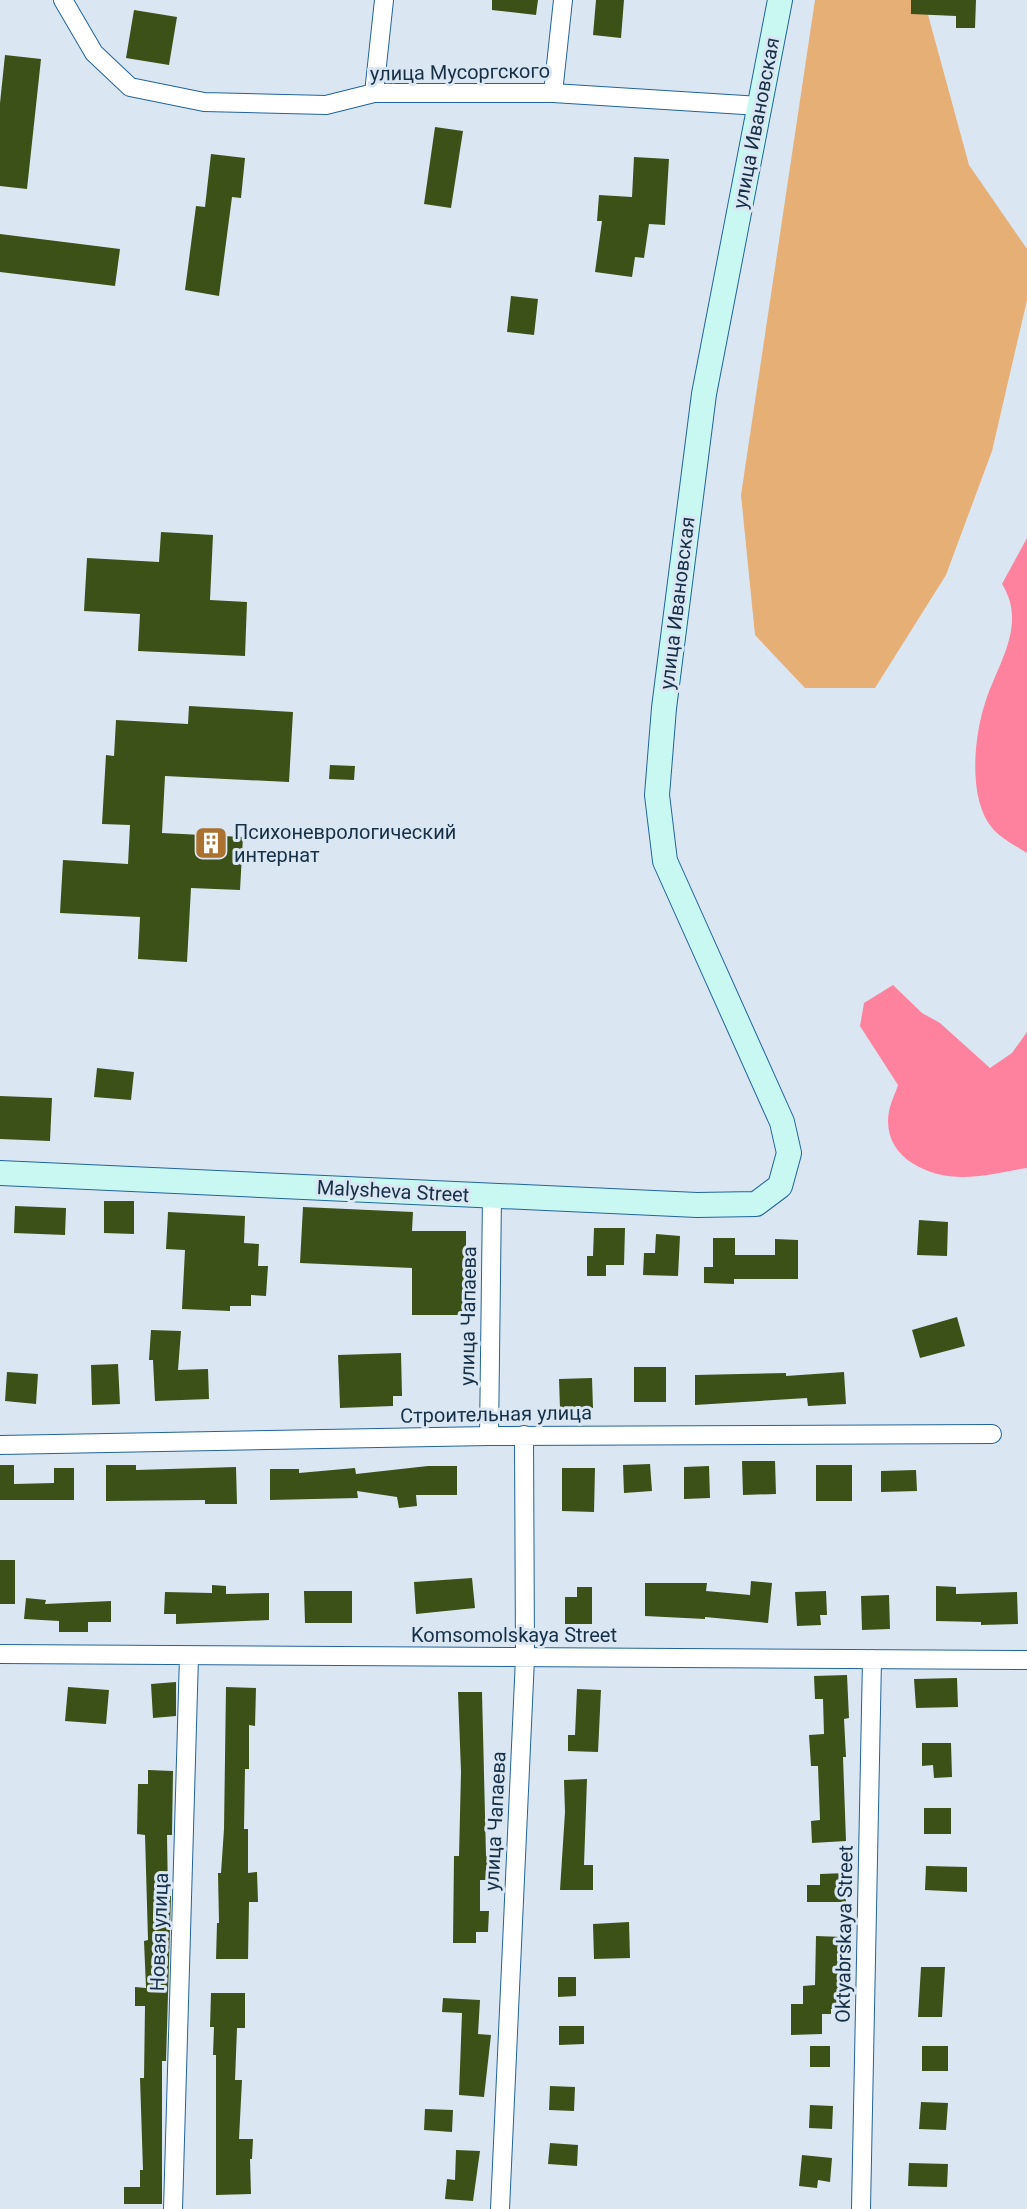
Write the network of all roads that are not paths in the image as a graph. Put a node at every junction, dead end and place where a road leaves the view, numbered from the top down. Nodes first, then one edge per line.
1 (63, 0) edge
2 (384, 0) edge
3 (563, 0) edge
4 (780, 0) edge
5 (374, 93) junction
6 (553, 93) junction
7 (760, 106) junction
8 (0, 1173) edge
9 (780, 1186) joint
10 (492, 1196) junction
11 (992, 1434) dead end
12 (489, 1436) junction
13 (524, 1436) junction
14 (0, 1445) edge
15 (0, 1654) edge
16 (189, 1656) junction
17 (525, 1658) junction
18 (872, 1659) junction
19 (1027, 1660) edge
20 (174, 2209) edge
21 (500, 2209) edge
22 (861, 2209) edge

1 - 5 street, улица Мусоргского
2 - 5 street
3 - 6 street
4 - 7 street, улица Ивановская
5 - 6 street, улица Мусоргского
6 - 7 street, улица Мусоргского
7 - 9 street, улица Ивановская
8 - 10 street, Malysheva Street
9 - 10 street, Malysheva Street
10 - 12 street, улица Чапаева
11 - 13 street, Строительная улица
12 - 13 street, Строительная улица
12 - 14 street, Строительная улица
13 - 17 street, улица Чапаева
15 - 16 street, Komsomolskaya Street
16 - 17 street, Komsomolskaya Street
16 - 20 street, Новая улица
17 - 18 street, Komsomolskaya Street
17 - 21 street, улица Чапаева
18 - 19 street, Komsomolskaya Street
18 - 22 street, Oktyabrskaya Street

